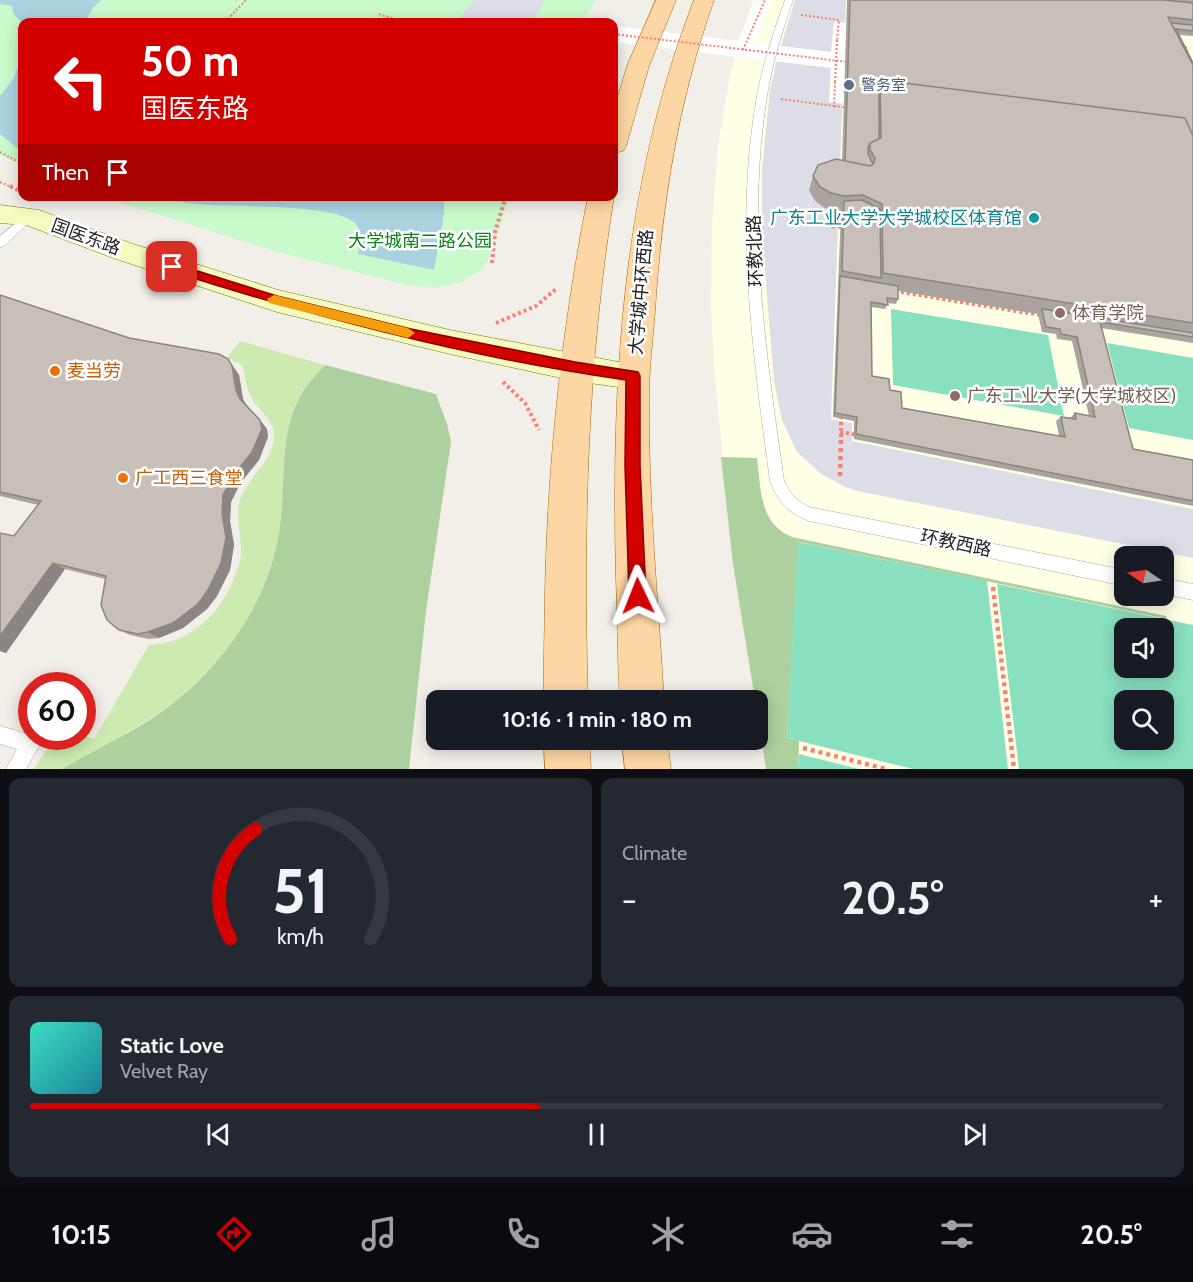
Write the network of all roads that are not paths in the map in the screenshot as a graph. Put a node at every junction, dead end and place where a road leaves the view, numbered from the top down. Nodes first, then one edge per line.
1 (666, 0) edge
2 (704, 0) edge
3 (789, 0) edge
4 (618, 133) edge
5 (0, 192) edge
6 (18, 200) edge
7 (600, 201) edge
8 (26, 204) edge
9 (0, 214) edge
10 (0, 243) edge
11 (575, 368) junction
12 (633, 376) junction
13 (789, 502) joint
14 (1114, 576) edge
15 (1174, 588) edge
16 (1193, 592) edge
17 (566, 690) edge
18 (642, 690) edge
19 (0, 735) edge
20 (567, 750) edge
21 (646, 750) edge
22 (15, 769) edge
23 (568, 769) edge
24 (648, 769) edge

1 - 4 main road
2 - 12 main road, 大学城中环西路
3 - 13 lane, 环教北路
5 - 6 main road, 国医东路
7 - 11 main road
8 - 9 main road, 国医东路
8 - 10 lane
8 - 11 main road, 国医东路
11 - 12 main road, 国医东路
11 - 17 main road
12 - 18 main road, 大学城中环西路
13 - 14 lane, 环教西路
15 - 16 lane
19 - 22 lane
20 - 23 main road
21 - 24 main road

